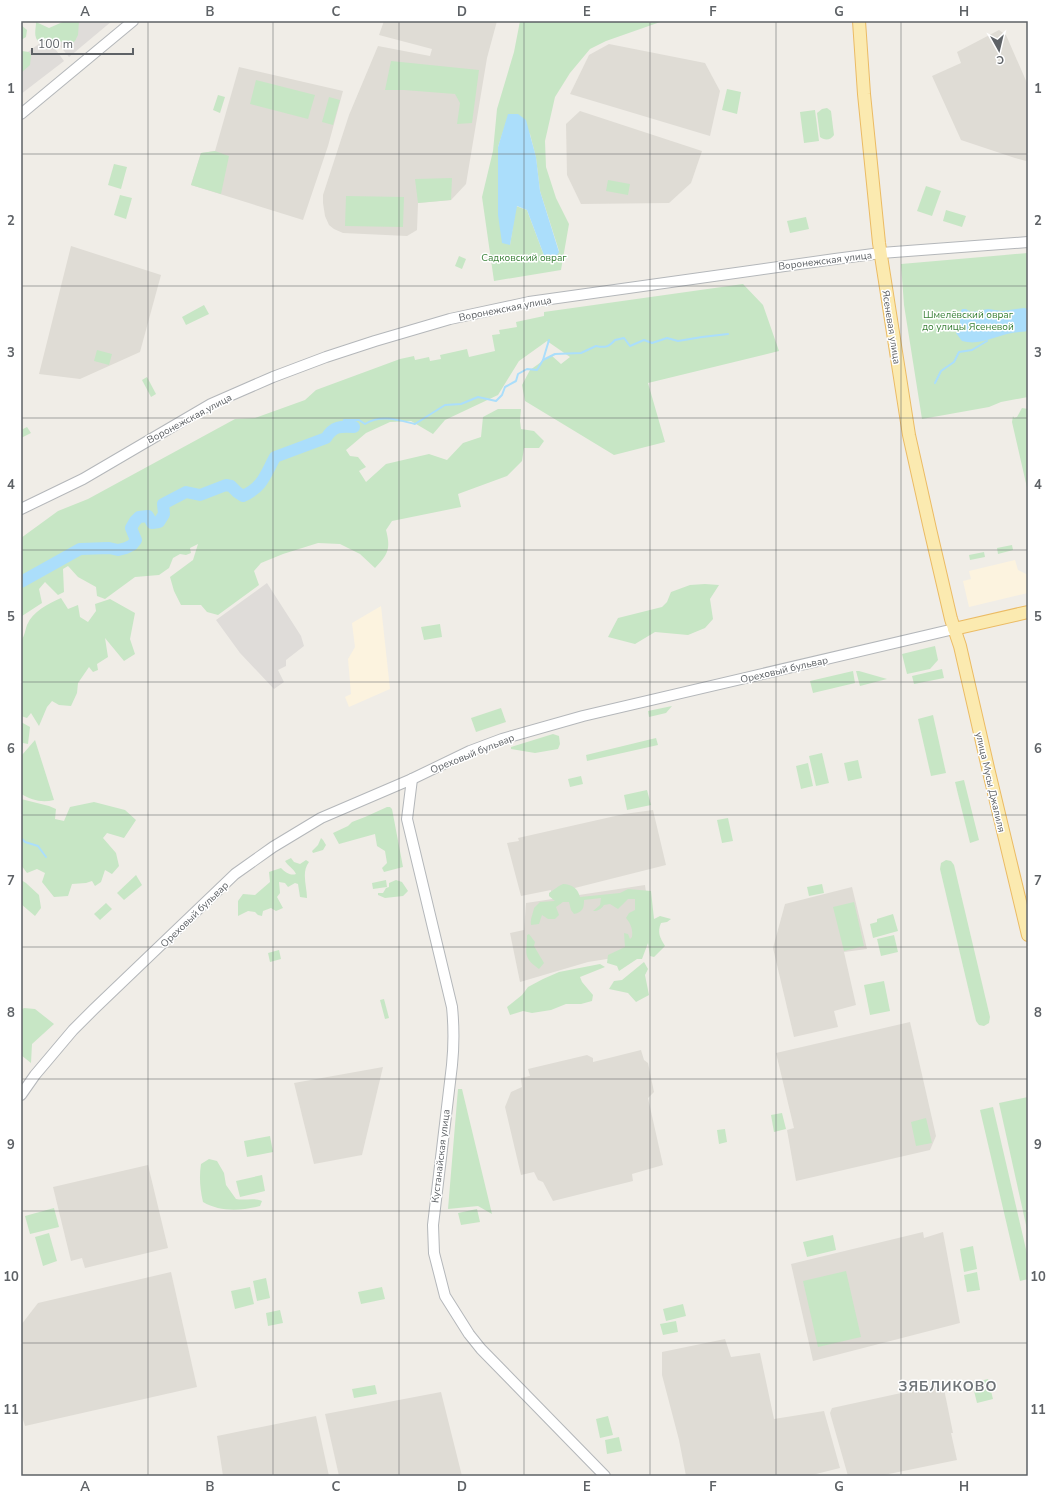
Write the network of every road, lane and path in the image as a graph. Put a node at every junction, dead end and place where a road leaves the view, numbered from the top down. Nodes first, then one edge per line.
1 (133, 21) edge
2 (859, 21) edge
3 (21, 114) edge
4 (1028, 242) edge
5 (881, 253) junction
6 (21, 509) edge
7 (1028, 612) edge
8 (954, 629) junction
9 (412, 779) junction
10 (1028, 935) edge
11 (21, 1095) edge
12 (605, 1476) edge

1 - 3 street
2 - 5 main road, Ясеневая улица
4 - 5 street, Воронежская улица
5 - 6 street, Воронежская улица
5 - 8 main road, Ясеневая улица
7 - 8 main road, Ореховый бульвар
8 - 9 street, Ореховый бульвар
8 - 10 main road, улица Мусы Джалиля
9 - 11 street, Ореховый бульвар
9 - 12 street, Кустанайская улица

